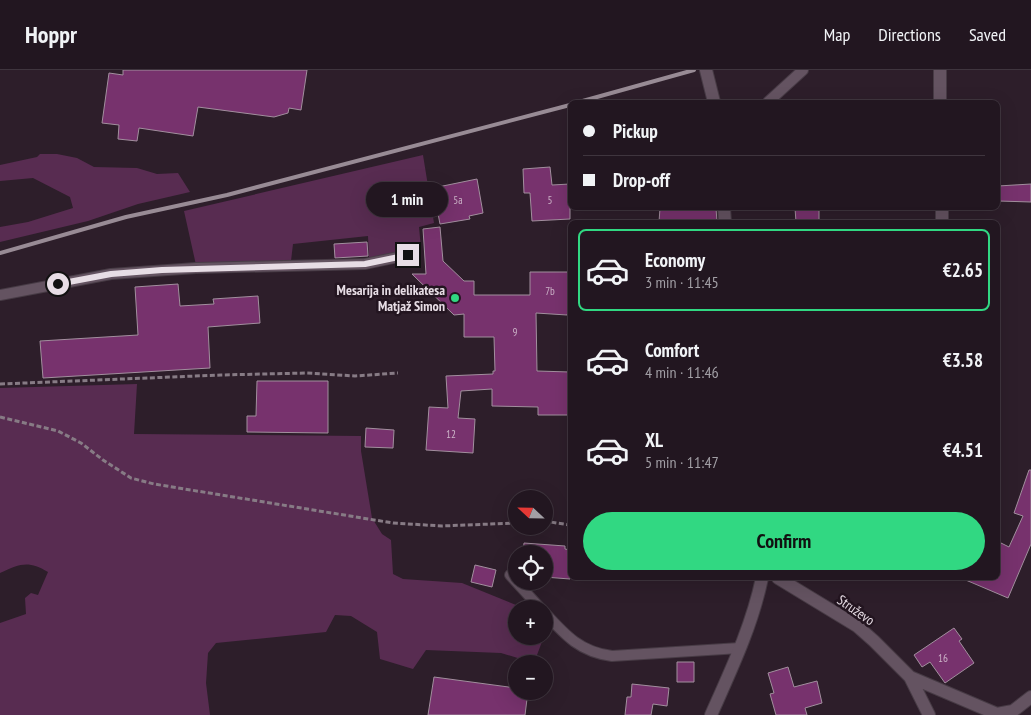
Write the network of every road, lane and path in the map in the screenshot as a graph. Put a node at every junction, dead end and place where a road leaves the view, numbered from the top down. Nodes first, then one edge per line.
1 (706, 70) edge
2 (803, 70) edge
3 (940, 70) edge
4 (714, 100) edge
5 (770, 100) edge
6 (940, 100) edge
7 (408, 255) dead end
8 (0, 295) edge
9 (398, 373) dead end
10 (0, 384) edge
11 (0, 417) edge
12 (508, 522) edge
13 (553, 522) edge
14 (568, 525) edge
15 (762, 580) edge
16 (781, 580) edge
17 (524, 590) edge
18 (533, 600) edge
19 (553, 622) edge
20 (740, 648) junction
21 (910, 677) junction
22 (1031, 697) edge
23 (711, 715) edge
24 (929, 715) edge

1 - 4 street
2 - 5 lane
3 - 6 street
7 - 8 lane
9 - 10 path
11 - 12 path
13 - 14 path
15 - 20 street
16 - 21 street, Struževo
17 - 18 lane
19 - 20 lane
20 - 23 street
21 - 22 street, Struževo
21 - 24 street, Struževo

